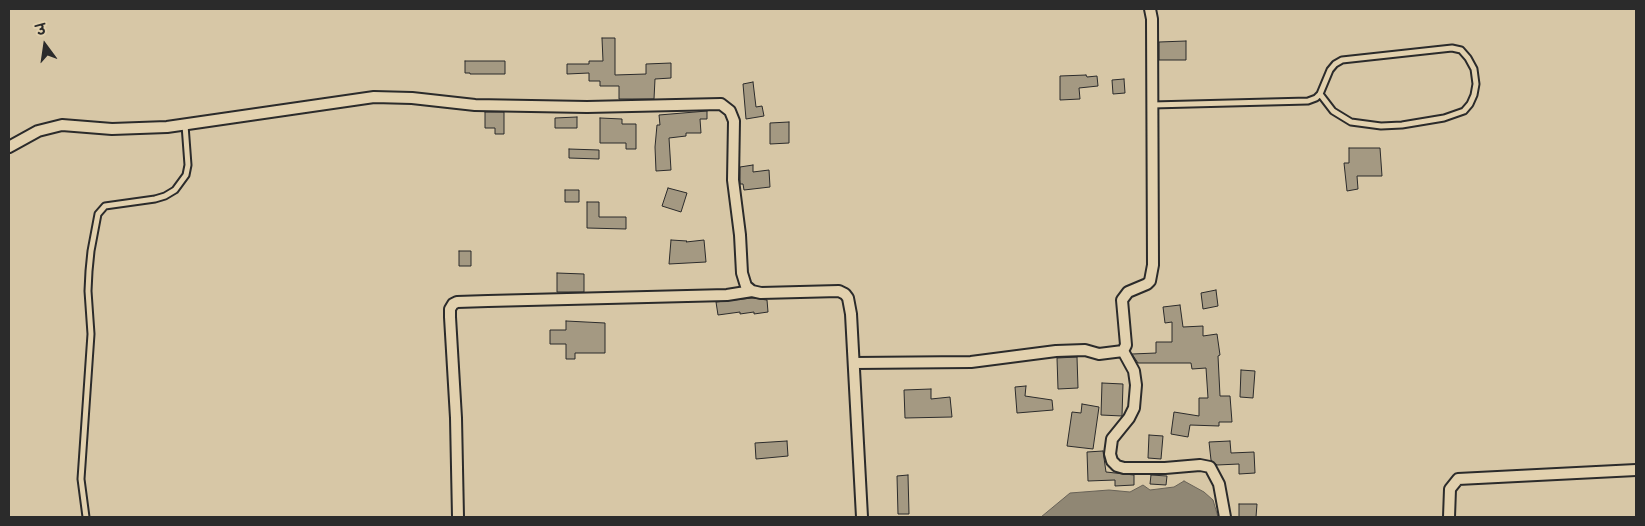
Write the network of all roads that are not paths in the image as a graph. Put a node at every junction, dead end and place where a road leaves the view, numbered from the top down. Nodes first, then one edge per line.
1 (1150, 9) edge
2 (1320, 94) junction
3 (1152, 105) junction
4 (185, 125) junction
5 (9, 147) edge
6 (752, 291) junction
7 (1123, 351) junction
8 (854, 363) junction
9 (1636, 470) edge
10 (86, 517) edge
11 (458, 517) edge
12 (862, 517) edge
13 (1225, 517) edge
14 (1449, 517) edge

1 - 3 street
2 - 2 lane
2 - 3 lane
3 - 7 street
4 - 5 street
4 - 6 street
4 - 10 lane
6 - 8 street
6 - 11 street
7 - 8 street
7 - 13 street
8 - 12 street
9 - 14 street

